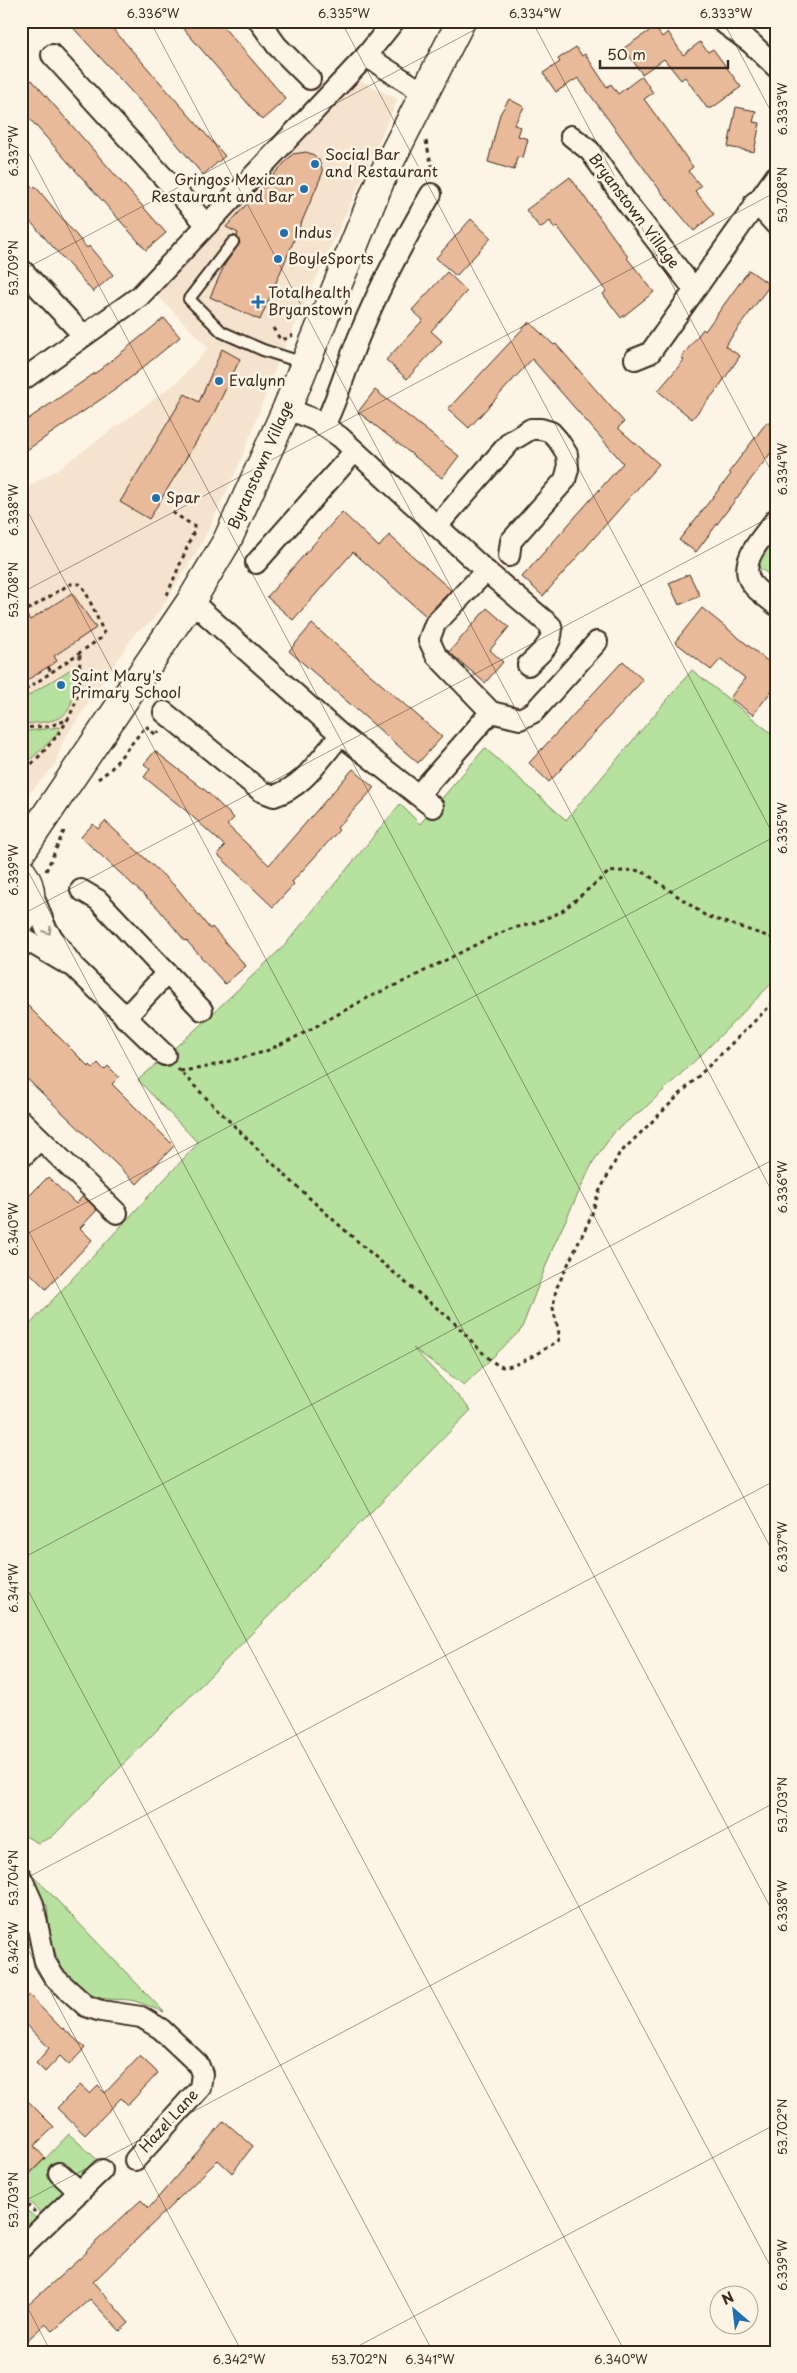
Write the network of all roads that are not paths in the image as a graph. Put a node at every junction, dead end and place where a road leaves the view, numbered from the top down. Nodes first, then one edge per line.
1 (259, 21) edge
2 (394, 21) edge
3 (462, 21) edge
4 (721, 21) edge
5 (52, 55) dead end
6 (366, 56) junction
7 (776, 67) edge
8 (310, 79) dead end
9 (424, 93) junction
10 (571, 136) dead end
11 (776, 176) edge
12 (431, 194) road end
13 (755, 202) junction
14 (207, 225) junction
15 (776, 225) edge
16 (232, 242) dead end
17 (21, 269) edge
18 (694, 290) junction
19 (83, 335) junction
20 (635, 359) dead end
21 (305, 363) junction
22 (21, 381) edge
23 (287, 408) junction
24 (324, 426) junction
25 (355, 451) junction
26 (776, 519) edge
27 (437, 526) junction
28 (509, 556) dead end
29 (256, 563) dead end
30 (486, 571) junction
31 (180, 602) junction
32 (776, 605) edge
33 (597, 642) dead end
34 (528, 665) dead end
35 (491, 712) junction
36 (167, 714) road end
37 (342, 735) junction
38 (21, 852) edge
39 (32, 878) edge
40 (82, 890) dead end
41 (21, 922) edge
42 (21, 937) edge
43 (74, 967) junction
44 (167, 973) junction
45 (202, 1010) dead end
46 (125, 1018) junction
47 (164, 1055) road end
48 (21, 1120) edge
49 (40, 1138) junction
50 (21, 1158) edge
51 (117, 1213) dead end
52 (21, 1877) edge
53 (135, 2160) dead end
54 (102, 2170) dead end
55 (60, 2173) dead end
56 (80, 2192) junction
57 (21, 2248) edge

1 - 8 street
2 - 6 street
3 - 9 street, Byranstown Village
4 - 7 street
5 - 14 street
6 - 9 street
6 - 14 street
9 - 21 street, Byranstown Village
10 - 18 street, Bryanstown Village
11 - 13 street
12 - 24 street
13 - 15 street
13 - 18 street
14 - 19 street
16 - 21 lane
17 - 19 street
18 - 20 street
19 - 22 street
21 - 23 street, Byranstown Village
23 - 24 street
23 - 31 street, Byranstown Village
24 - 25 street
25 - 27 street
25 - 29 street
26 - 32 street
27 - 28 street
27 - 30 street
30 - 34 street
30 - 35 street
31 - 37 street
31 - 38 street, Byranstown Village
33 - 35 street
35 - 37 street
36 - 37 street
39 - 41 street
39 -> 43 street
40 - 44 street
42 - 43 street
43 - 46 street
44 - 45 street
44 - 46 street
46 - 47 street
48 - 49 street
49 - 50 street
49 - 51 street
52 - 53 street, Hazel Lane
54 - 56 street
55 - 56 street
56 - 57 street

